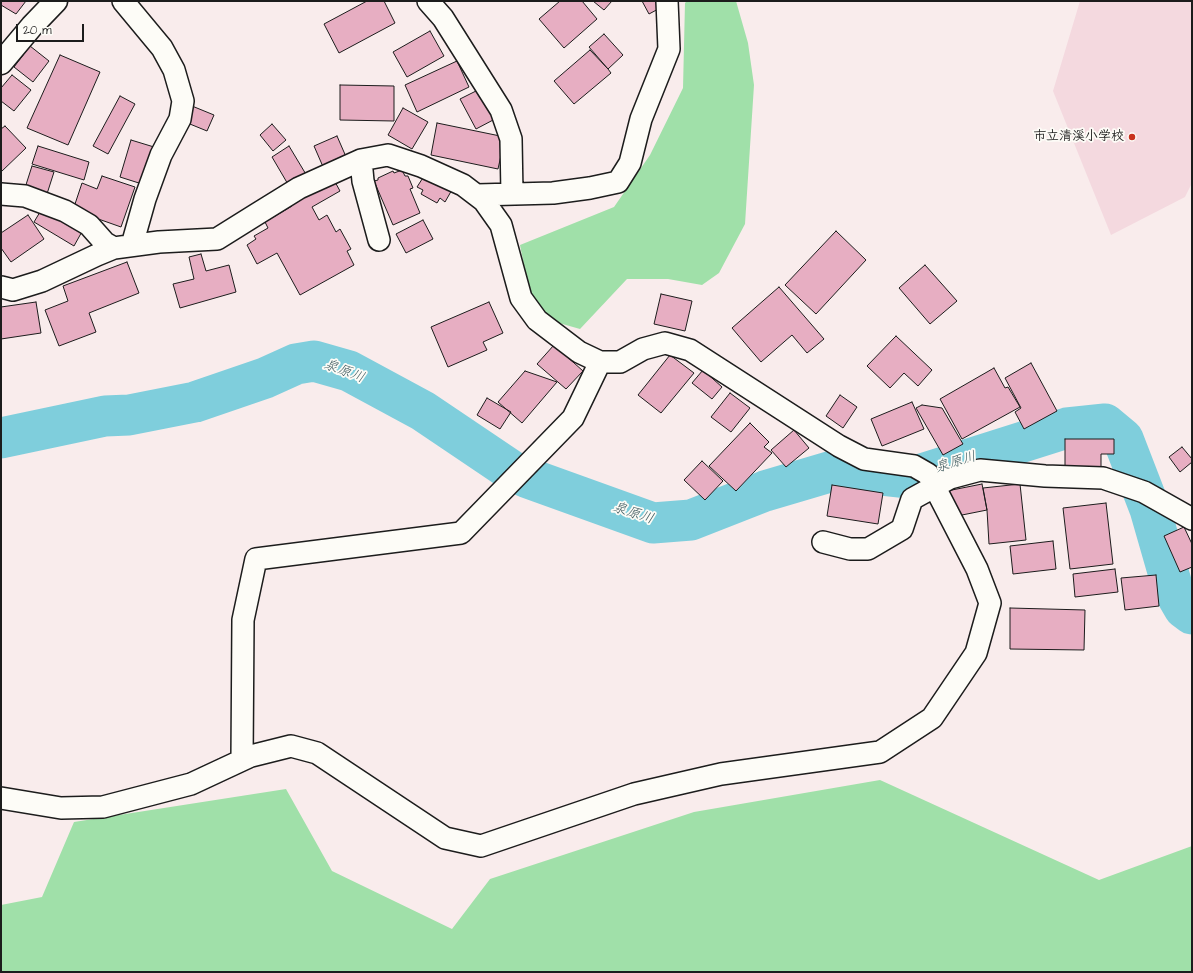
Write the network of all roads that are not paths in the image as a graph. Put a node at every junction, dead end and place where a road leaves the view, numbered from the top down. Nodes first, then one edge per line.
1 (56, 1) edge
2 (123, 1) edge
3 (428, 1) edge
4 (667, 1) edge
5 (1, 63) edge
6 (361, 160) junction
7 (1, 194) edge
8 (512, 194) junction
9 (477, 195) junction
10 (379, 240) dead end
11 (123, 247) junction
12 (1, 287) edge
13 (600, 362) junction
14 (935, 486) junction
15 (1192, 518) edge
16 (823, 542) dead end
17 (242, 760) junction
18 (1, 798) edge

1 - 5 main road
2 - 11 street
3 - 8 street
4 - 8 street
6 - 9 street
6 - 10 street
6 - 11 street
7 - 11 street
8 - 9 street
9 - 13 street
11 - 12 street
13 - 14 street
13 - 17 street
14 - 15 street
14 - 16 street
14 - 17 street
17 - 18 street

